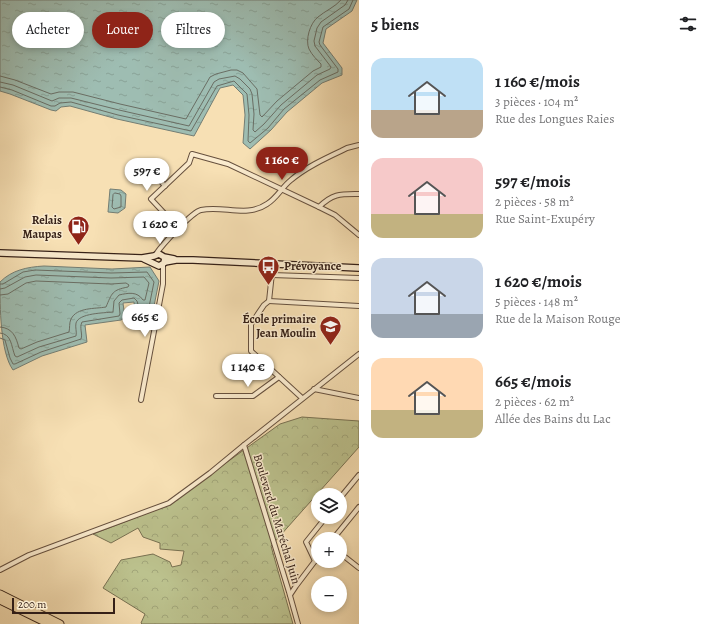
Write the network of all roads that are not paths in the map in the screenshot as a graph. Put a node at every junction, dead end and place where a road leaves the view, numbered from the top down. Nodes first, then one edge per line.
1 (359, 145) edge
2 (150, 169) dead end
3 (165, 186) junction
4 (282, 190) junction
5 (359, 194) edge
6 (319, 207) junction
7 (179, 229) junction
8 (359, 235) edge
9 (0, 253) edge
10 (159, 259) junction
11 (273, 264) junction
12 (359, 267) edge
13 (272, 275) junction
14 (359, 278) edge
15 (269, 301) junction
16 (359, 306) edge
17 (359, 354) edge
18 (279, 377) junction
19 (314, 389) junction
20 (216, 396) dead end
21 (302, 398) junction
22 (359, 398) edge
23 (142, 400) dead end
24 (244, 444) junction
25 (359, 475) edge
26 (347, 490) edge
27 (359, 507) edge
28 (320, 524) edge
29 (314, 532) edge
30 (339, 532) edge
31 (311, 536) edge
32 (311, 550) edge
33 (347, 559) edge
34 (311, 567) edge
35 (359, 568) edge
36 (0, 570) edge
37 (0, 594) edge
38 (290, 595) junction
39 (0, 600) edge
40 (49, 624) edge
41 (60, 624) edge
42 (298, 624) edge

1 - 4 street
2 - 3 street
3 - 4 street
3 - 7 street
4 - 6 street
4 - 7 street
5 - 6 street
6 - 8 street
7 - 10 street
9 - 10 main road
10 - 11 main road
10 - 23 street
11 - 12 main road
11 - 13 street
13 - 14 street
13 - 15 street
15 - 16 street
15 - 18 street
17 - 19 street, Boulevard du Maréchal Juin
18 - 20 street
18 - 21 street
19 - 21 street, Boulevard du Maréchal Juin
19 - 22 street
21 - 24 street, Boulevard du Maréchal Juin
24 - 36 street
24 - 38 street, Boulevard du Maréchal Juin
25 - 26 street
27 - 30 street
28 - 29 street
31 - 32 street
33 - 35 street
34 - 38 street
37 - 41 highway
38 - 42 street, Boulevard du Maréchal Juin
39 - 40 highway

